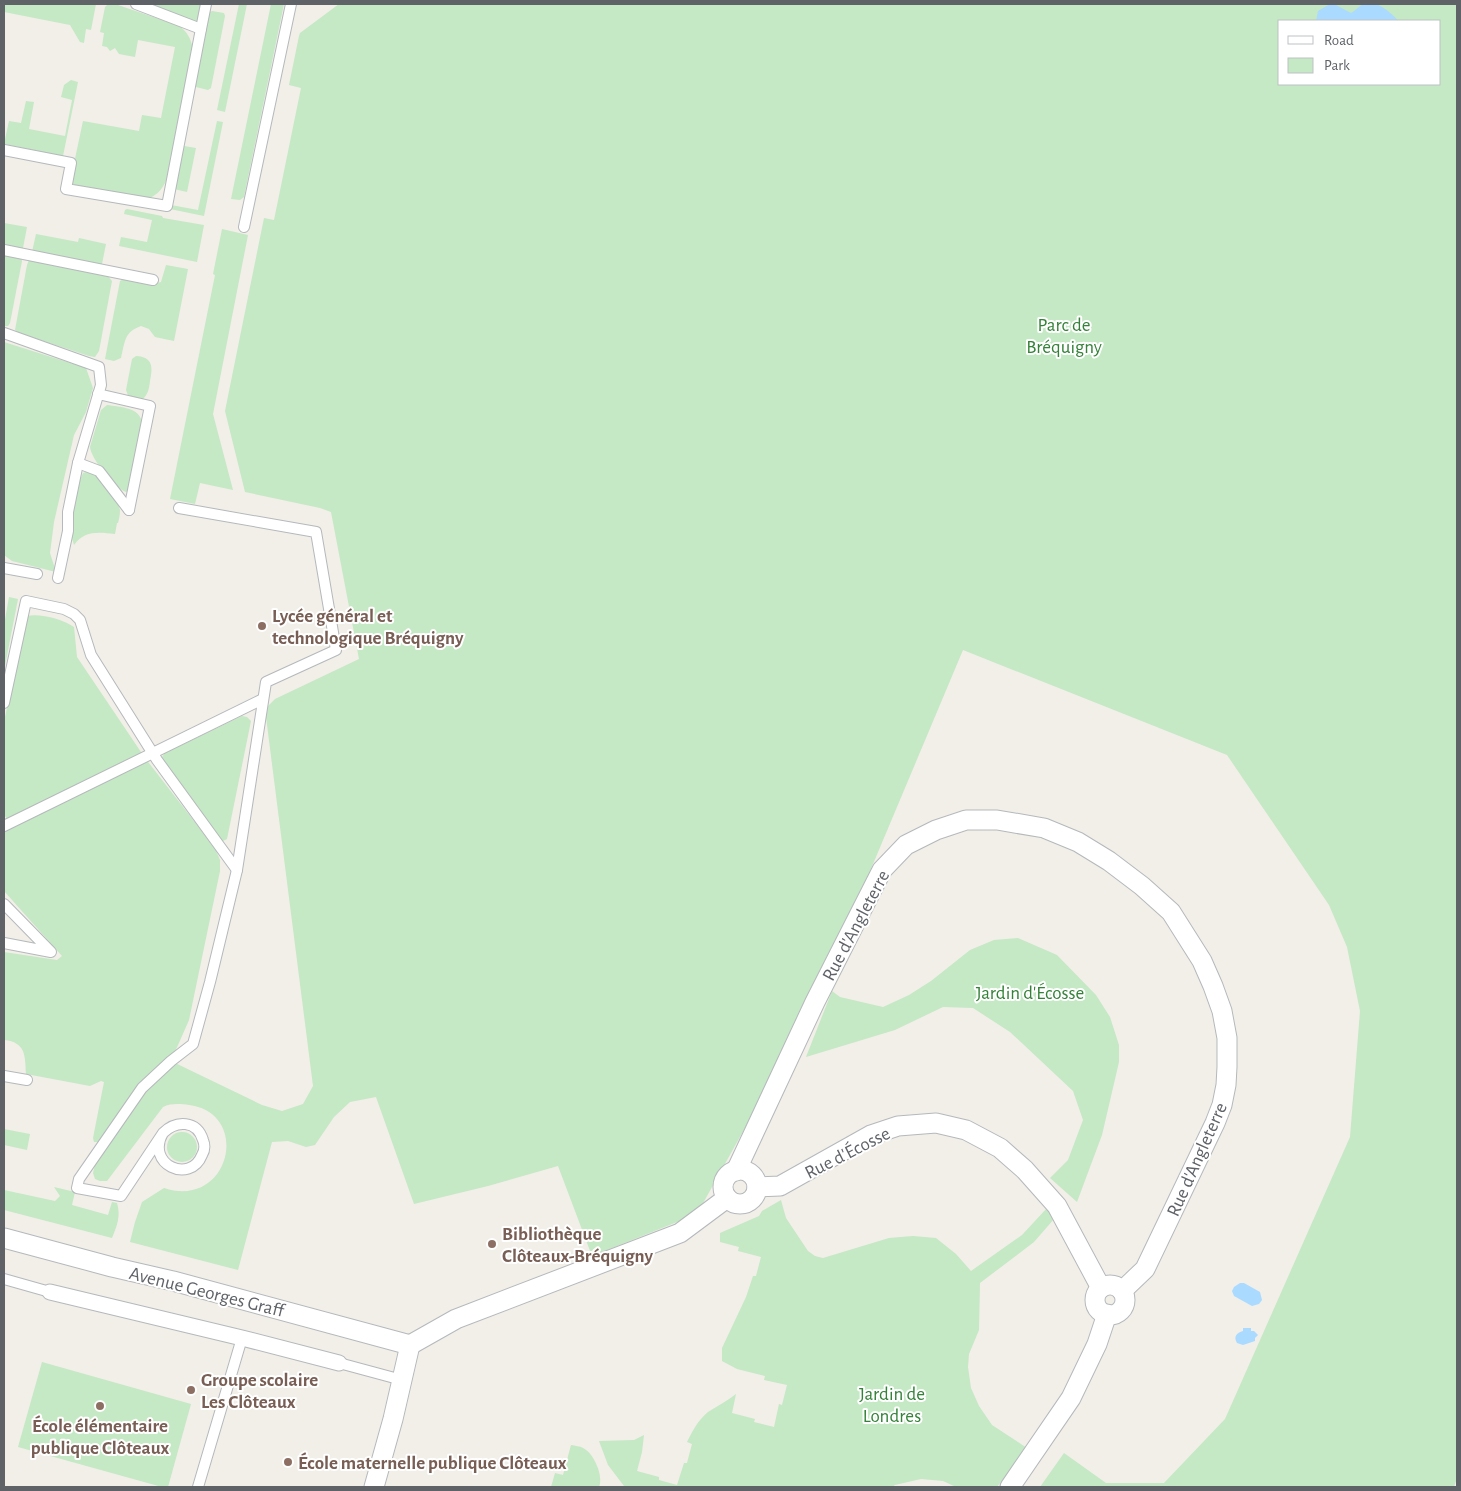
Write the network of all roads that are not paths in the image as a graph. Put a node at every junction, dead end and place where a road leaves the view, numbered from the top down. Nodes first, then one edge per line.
1 (136, 4) edge
2 (206, 4) edge
3 (291, 4) edge
4 (201, 29) junction
5 (4, 150) edge
6 (244, 227) dead end
7 (4, 250) edge
8 (152, 280) dead end
9 (4, 333) edge
10 (98, 394) junction
11 (78, 463) junction
12 (179, 508) dead end
13 (4, 568) edge
14 (37, 574) dead end
15 (58, 578) dead end
16 (263, 699) junction
17 (4, 703) edge
18 (153, 753) junction
19 (4, 826) edge
20 (237, 870) junction
21 (4, 904) edge
22 (4, 943) edge
23 (4, 1076) edge
24 (27, 1080) dead end
25 (163, 1133) junction
26 (736, 1171) junction
27 (757, 1187) junction
28 (727, 1198) junction
29 (4, 1238) edge
30 (4, 1279) edge
31 (1101, 1288) junction
32 (1122, 1291) junction
33 (50, 1292) joint
34 (1107, 1314) junction
35 (242, 1338) junction
36 (410, 1345) junction
37 (339, 1363) joint
38 (402, 1380) junction
39 (198, 1487) edge
40 (374, 1487) edge
41 (1010, 1487) edge

1 - 4 lane
2 - 4 lane
3 - 6 lane
4 - 5 lane
7 - 8 lane
9 - 10 lane
10 - 11 lane
10 - 11 lane
11 - 15 lane
12 - 16 lane
13 - 14 lane
16 - 18 lane
16 - 20 lane
17 - 18 lane
18 - 19 lane
18 - 20 lane
20 - 25 lane
21 - 22 lane
23 - 24 lane
25 - 25 lane
26 - 27 street
26 - 28 street
26 - 32 street, Rue d'Angleterre
27 - 28 street
27 - 31 street, Rue d'Écosse
28 - 36 street
29 - 36 street, Avenue Georges Graff
30 - 33 lane
31 - 32 street
31 - 34 street
32 - 34 street
33 - 35 street
34 - 41 street
35 - 37 street
35 - 39 lane
36 - 38 street
37 - 38 lane
38 - 40 street

